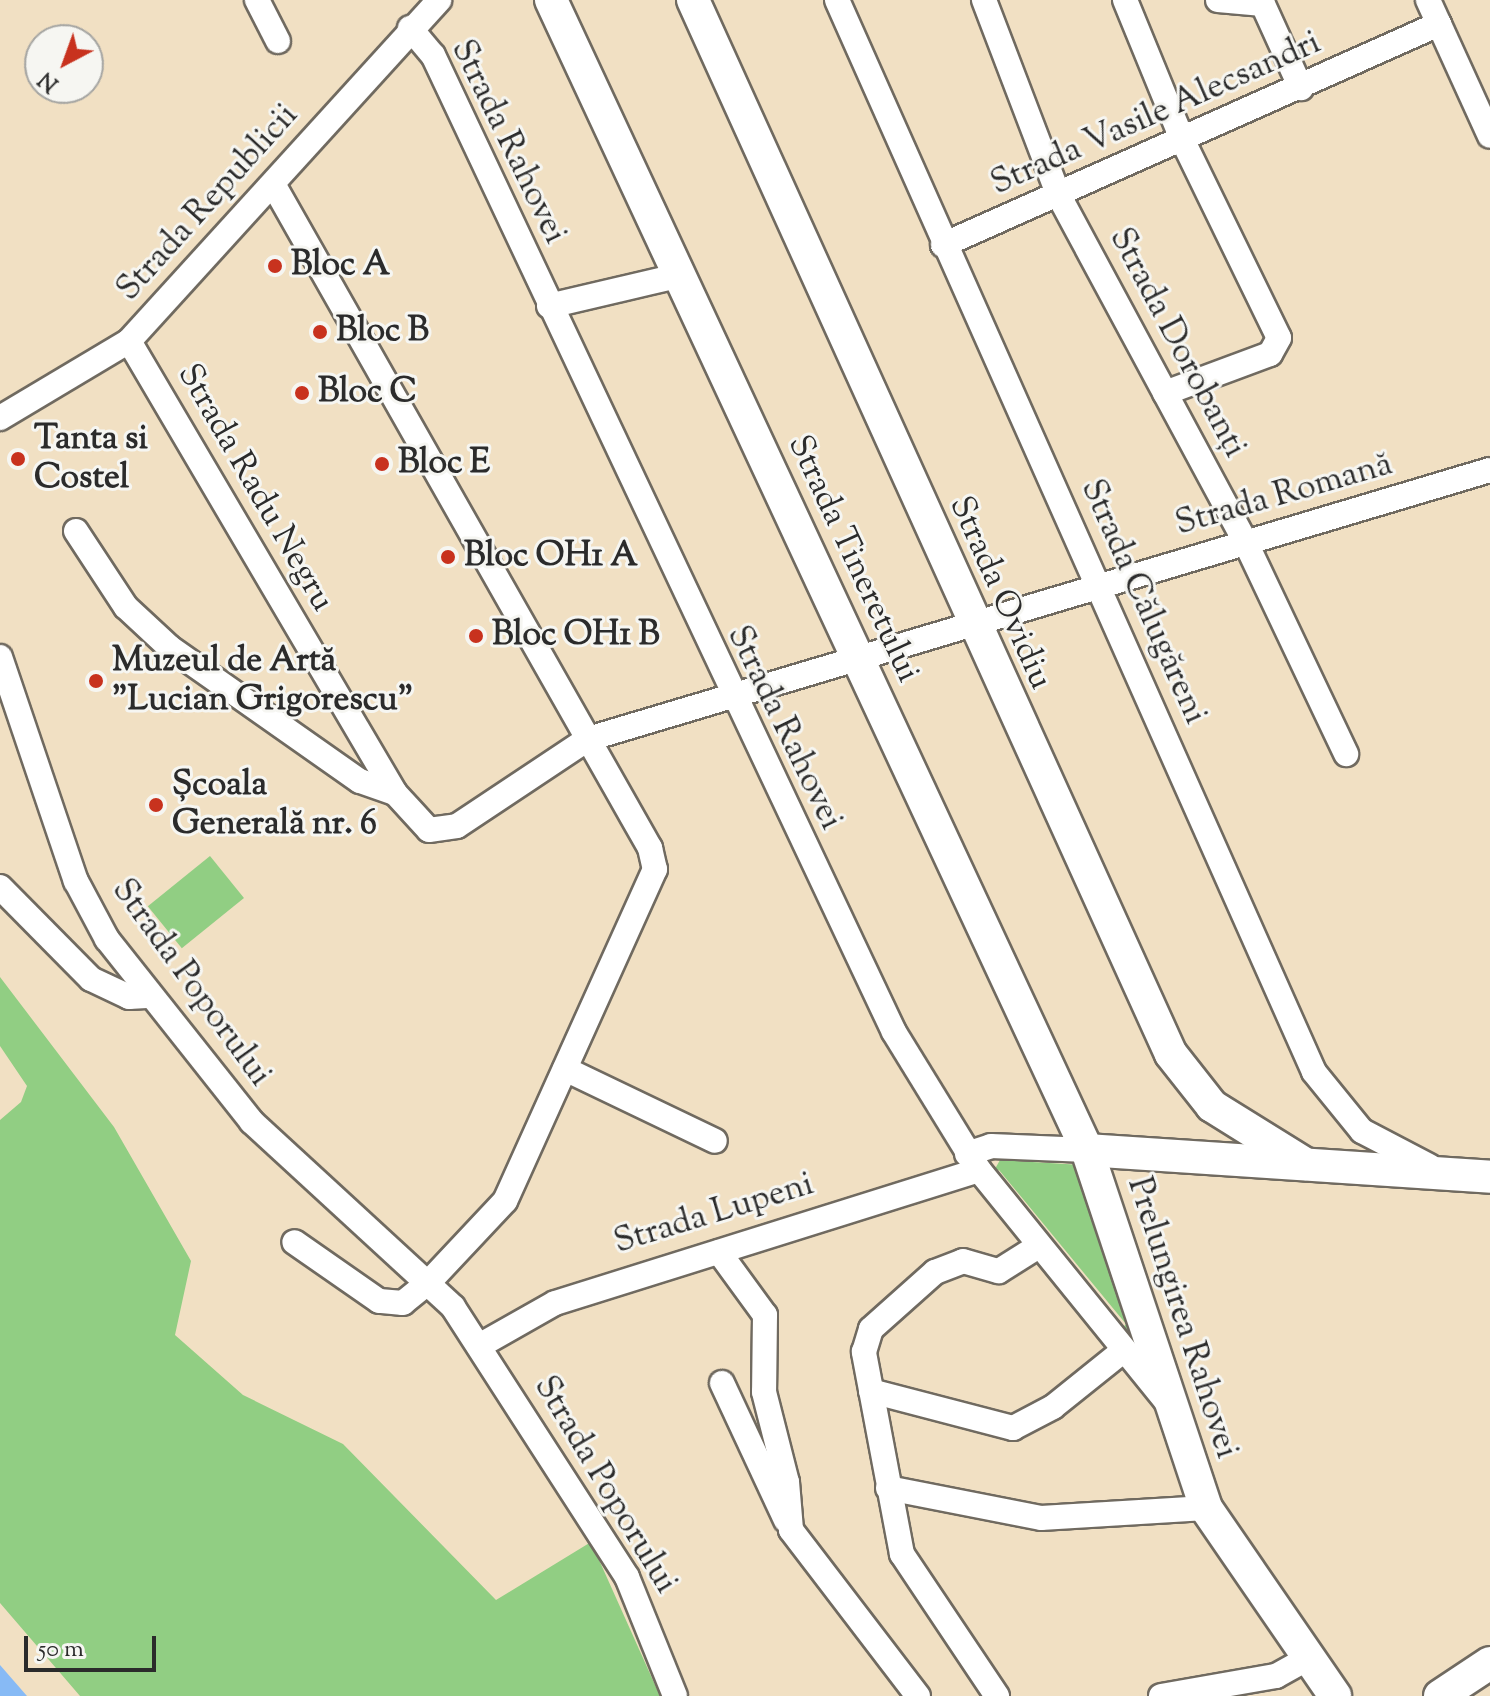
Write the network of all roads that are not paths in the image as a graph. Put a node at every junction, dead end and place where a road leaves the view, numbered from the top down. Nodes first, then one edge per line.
1 (257, 0) edge
2 (439, 0) edge
3 (551, 0) edge
4 (693, 0) edge
5 (837, 0) edge
6 (984, 0) edge
7 (1125, 0) edge
8 (1218, 0) edge
9 (1428, 0) edge
10 (1262, 2) edge
11 (1439, 24) junction
12 (410, 28) junction
13 (278, 41) dead end
14 (1301, 88) junction
15 (1490, 136) edge
16 (1182, 139) junction
17 (273, 184) junction
18 (1058, 194) junction
19 (943, 245) junction
20 (681, 275) junction
21 (549, 306) junction
22 (129, 341) junction
23 (1165, 393) junction
24 (0, 418) edge
25 (1490, 470) edge
26 (76, 531) dead end
27 (1245, 541) junction
28 (1100, 585) junction
29 (970, 621) junction
30 (855, 654) junction
31 (0, 657) edge
32 (728, 692) junction
33 (588, 739) junction
34 (1346, 754) dead end
35 (395, 793) junction
36 (0, 887) edge
37 (151, 996) junction
38 (565, 1069) junction
39 (715, 1141) dead end
40 (1087, 1150) junction
41 (973, 1162) junction
42 (1305, 1164) junction
43 (1450, 1174) junction
44 (1490, 1177) edge
45 (294, 1242) dead end
46 (1037, 1247) junction
47 (719, 1252) junction
48 (430, 1281) junction
49 (479, 1346) junction
50 (1123, 1351) junction
51 (722, 1383) dead end
52 (871, 1391) junction
53 (1174, 1410) junction
54 (888, 1488) junction
55 (1206, 1508) junction
56 (791, 1530) junction
57 (1308, 1658) junction
58 (1490, 1663) edge
59 (675, 1696) edge
60 (918, 1696) edge
61 (997, 1696) edge
62 (1161, 1696) edge
63 (1335, 1696) edge
64 (1440, 1696) edge

1 - 13 street
2 - 12 street, Strada Republicii
3 - 20 main road, Strada Tineretului
4 - 29 main road, Strada Ovidiu
5 - 19 street, Strada Călugăreni
6 - 18 street, Strada Dorobanți
7 - 16 street
8 - 10 street
9 - 11 street
10 - 14 street
11 - 14 street, Strada Vasile Alecsandri
11 - 15 street
12 - 17 street, Strada Republicii
12 - 21 street, Strada Rahovei
14 - 16 street, Strada Vasile Alecsandri
16 - 18 street, Strada Vasile Alecsandri
16 - 23 street
17 - 22 street, Strada Republicii
17 - 33 street
18 - 19 street, Strada Vasile Alecsandri
18 - 23 street, Strada Dorobanți
19 - 28 street, Strada Călugăreni
20 - 21 street
20 - 30 main road, Strada Tineretului
21 - 32 street, Strada Rahovei
22 - 24 street, Strada Republicii
22 - 35 street, Strada Radu Negru
23 - 27 street, Strada Dorobanți
25 - 27 street, Strada Romană
26 - 35 street
27 - 28 street, Strada Romană
27 - 34 street, Strada Dorobanți
28 - 29 street, Strada Romană
28 - 43 street, Strada Călugăreni
29 - 30 street, Strada Romană
29 - 42 main road, Strada Ovidiu
30 - 32 street, Strada Romană
30 - 40 main road, Strada Tineretului
31 - 37 street, Strada Poporului
32 - 33 street, Strada Romană
32 - 41 street, Strada Rahovei
33 - 35 street, Strada Romană
33 - 38 street
36 - 37 street
37 - 48 street, Strada Poporului
38 - 39 street
38 - 48 street
40 - 41 street, Strada Lupeni
40 - 42 main road, Strada Lupeni
40 - 53 main road, Prelungirea Rahovei
41 - 46 street, Strada Rahovei
41 - 47 street, Strada Lupeni
42 - 43 main road, Strada Lupeni
43 - 44 main road, Strada Lupeni
45 - 48 street
46 - 50 street, Strada Rahovei
46 - 52 street
47 - 49 street, Strada Lupeni
47 - 56 street
48 - 49 street, Strada Poporului
49 - 59 street, Strada Poporului
50 - 52 street, Prelungirea Rahovei
50 - 53 street, Strada Rahovei
51 - 56 street
52 - 54 street
53 - 55 main road, Prelungirea Rahovei
54 - 55 street, Prelungirea Rahovei
54 - 61 street
55 - 57 main road, Prelungirea Rahovei
56 - 60 street
57 - 62 street
57 - 63 main road, Prelungirea Rahovei
58 - 64 main road

